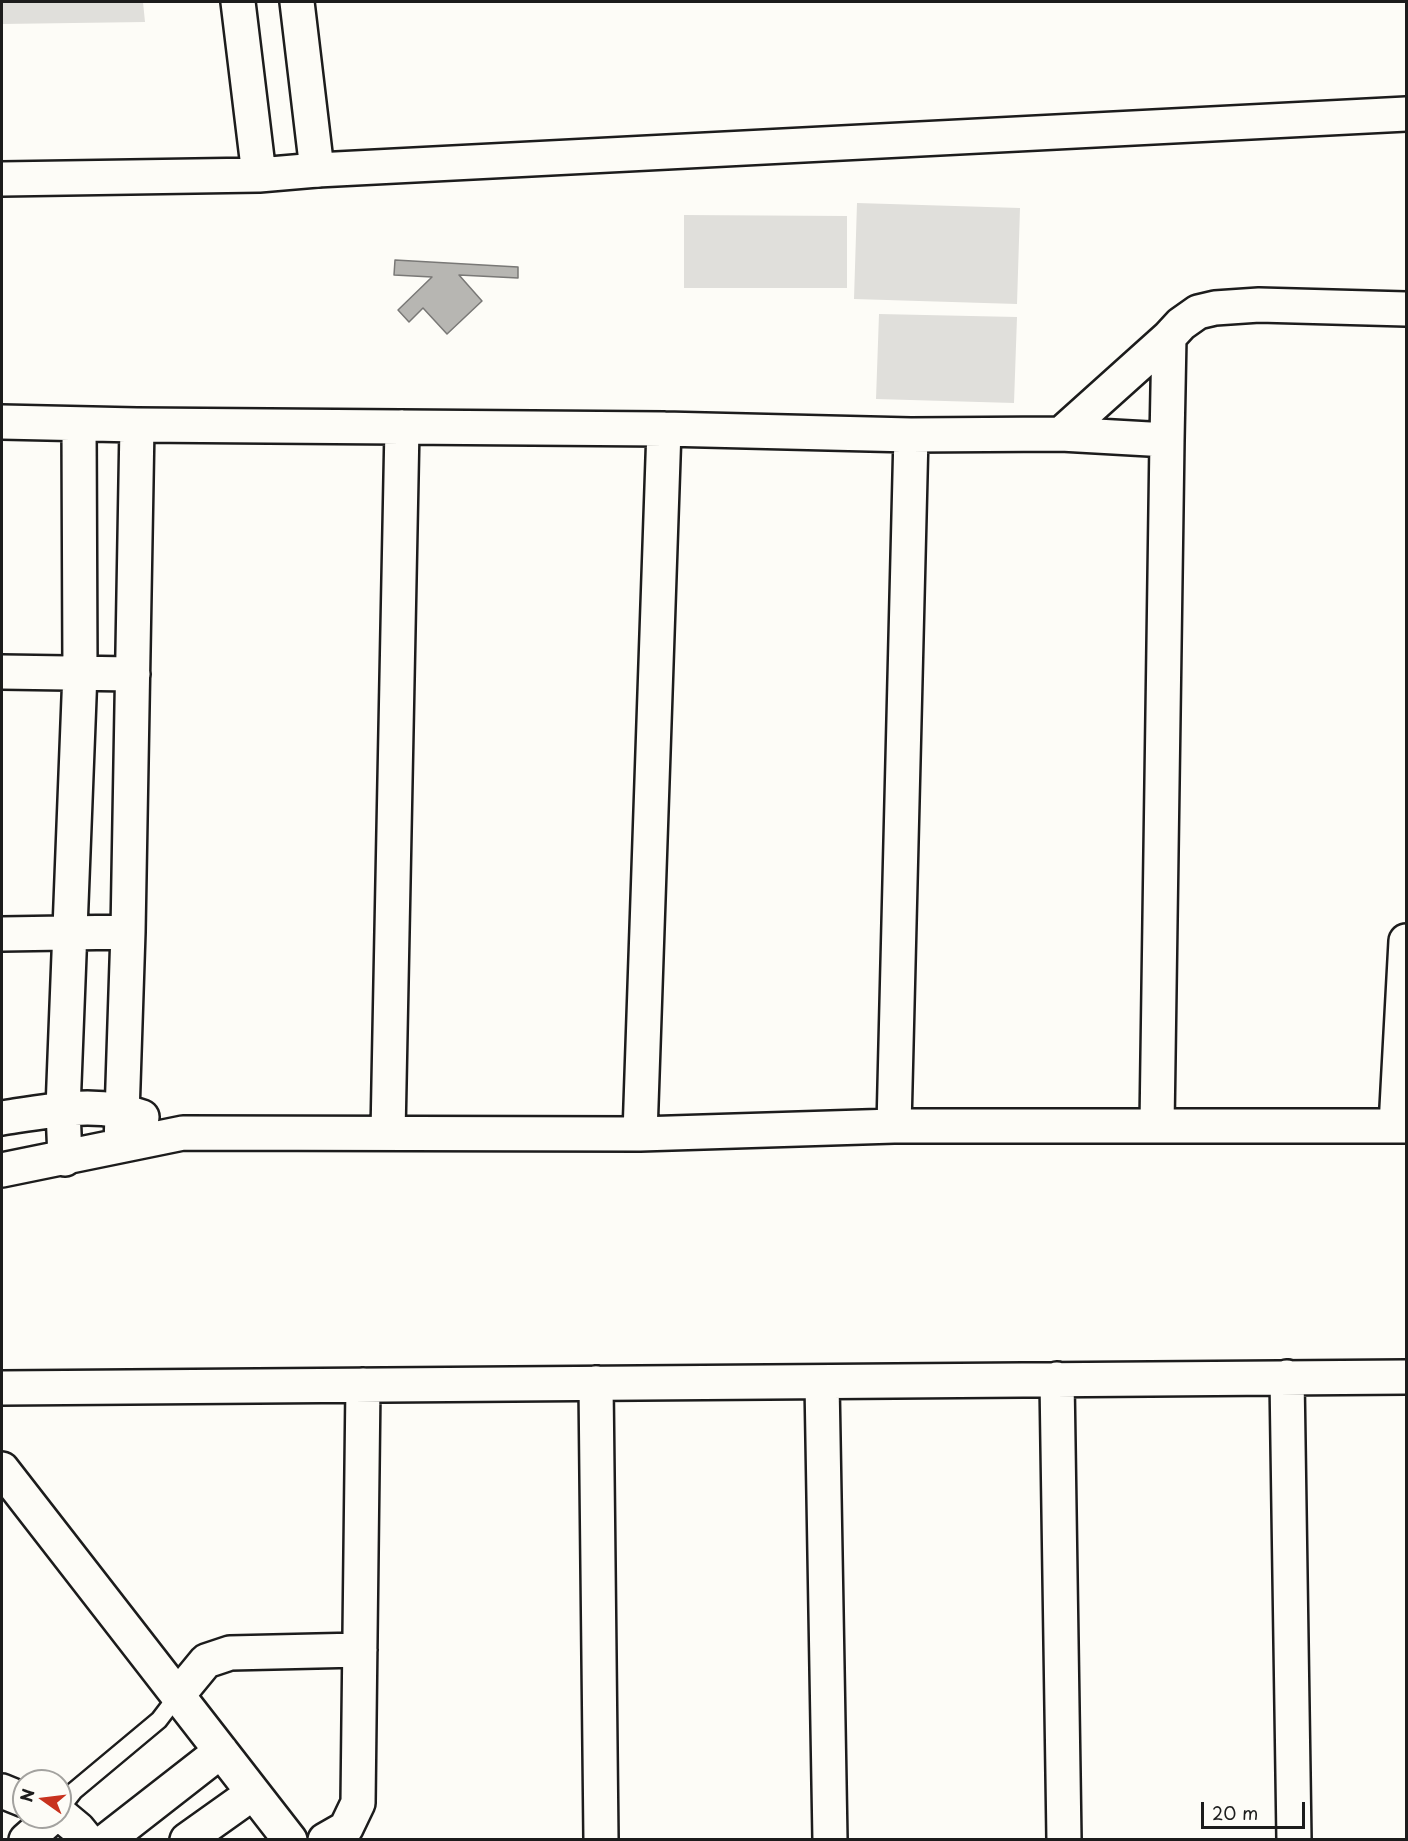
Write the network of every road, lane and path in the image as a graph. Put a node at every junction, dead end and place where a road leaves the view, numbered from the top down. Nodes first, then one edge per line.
1 (238, 2) edge
2 (297, 2) edge
3 (1407, 114) edge
4 (317, 170) junction
5 (259, 175) junction
6 (2, 180) edge
7 (1407, 309) edge
8 (1169, 337) junction
9 (2, 422) edge
10 (79, 424) junction
11 (137, 425) junction
12 (402, 427) junction
13 (664, 429) junction
14 (1061, 434) junction
15 (911, 435) junction
16 (1167, 440) junction
17 (2, 672) edge
18 (80, 672) junction
19 (133, 674) junction
20 (128, 932) junction
21 (2, 933) edge
22 (70, 933) junction
23 (1407, 941) edge
24 (63, 1109) junction
25 (123, 1110) junction
26 (2, 1118) edge
27 (1157, 1125) junction
28 (894, 1126) junction
29 (1401, 1126) edge
30 (183, 1133) junction
31 (388, 1133) junction
32 (640, 1134) junction
33 (121, 1145) junction
34 (65, 1159) junction
35 (2, 1170) edge
36 (1287, 1377) junction
37 (1407, 1377) edge
38 (1057, 1379) junction
39 (822, 1382) junction
40 (596, 1383) junction
41 (363, 1385) junction
42 (2, 1388) edge
43 (2, 1469) edge
44 (360, 1650) junction
45 (178, 1695) junction
46 (221, 1751) junction
47 (253, 1792) junction
48 (72, 1794) edge
49 (72, 1822) edge
50 (38, 1829) edge
51 (26, 1839) edge
52 (87, 1839) edge
53 (107, 1839) edge
54 (187, 1839) edge
55 (290, 1839) edge
56 (325, 1839) edge
57 (601, 1839) edge
58 (830, 1839) edge
59 (1064, 1839) edge
60 (1294, 1839) edge

1 - 5 street
2 - 4 street
3 - 4 street
4 - 5 street
5 - 6 street
7 - 8 street
8 - 14 street
8 - 16 street
9 - 10 street
10 - 11 street
10 - 18 street
11 - 12 street
11 - 19 street
12 - 13 street
12 - 31 street
13 - 15 street
13 - 32 street
14 - 15 street
14 - 16 street
15 - 28 street
16 - 27 street
17 - 18 street
18 - 19 street
18 - 22 street
19 - 20 street
20 - 22 street
20 - 25 street
21 - 22 street
22 - 24 street
23 - 29 street
24 - 25 street
24 - 26 street
24 - 34 street
25 - 30 street
25 - 33 street
27 - 28 street
27 - 29 street
28 - 32 street
30 - 31 street
30 - 33 street
31 - 32 street
33 - 34 street
34 - 35 street
36 - 37 street
36 - 38 street
36 - 60 street
38 - 39 street
38 - 59 street
39 - 40 street
39 - 58 street
40 - 41 street
40 - 57 street
41 - 42 street
41 - 44 street
43 - 45 street
44 - 45 street
44 - 56 street
45 - 46 street
45 - 48 lane
46 - 47 street
46 - 53 street
47 - 54 street
47 - 55 street
49 - 52 street
50 - 51 street

